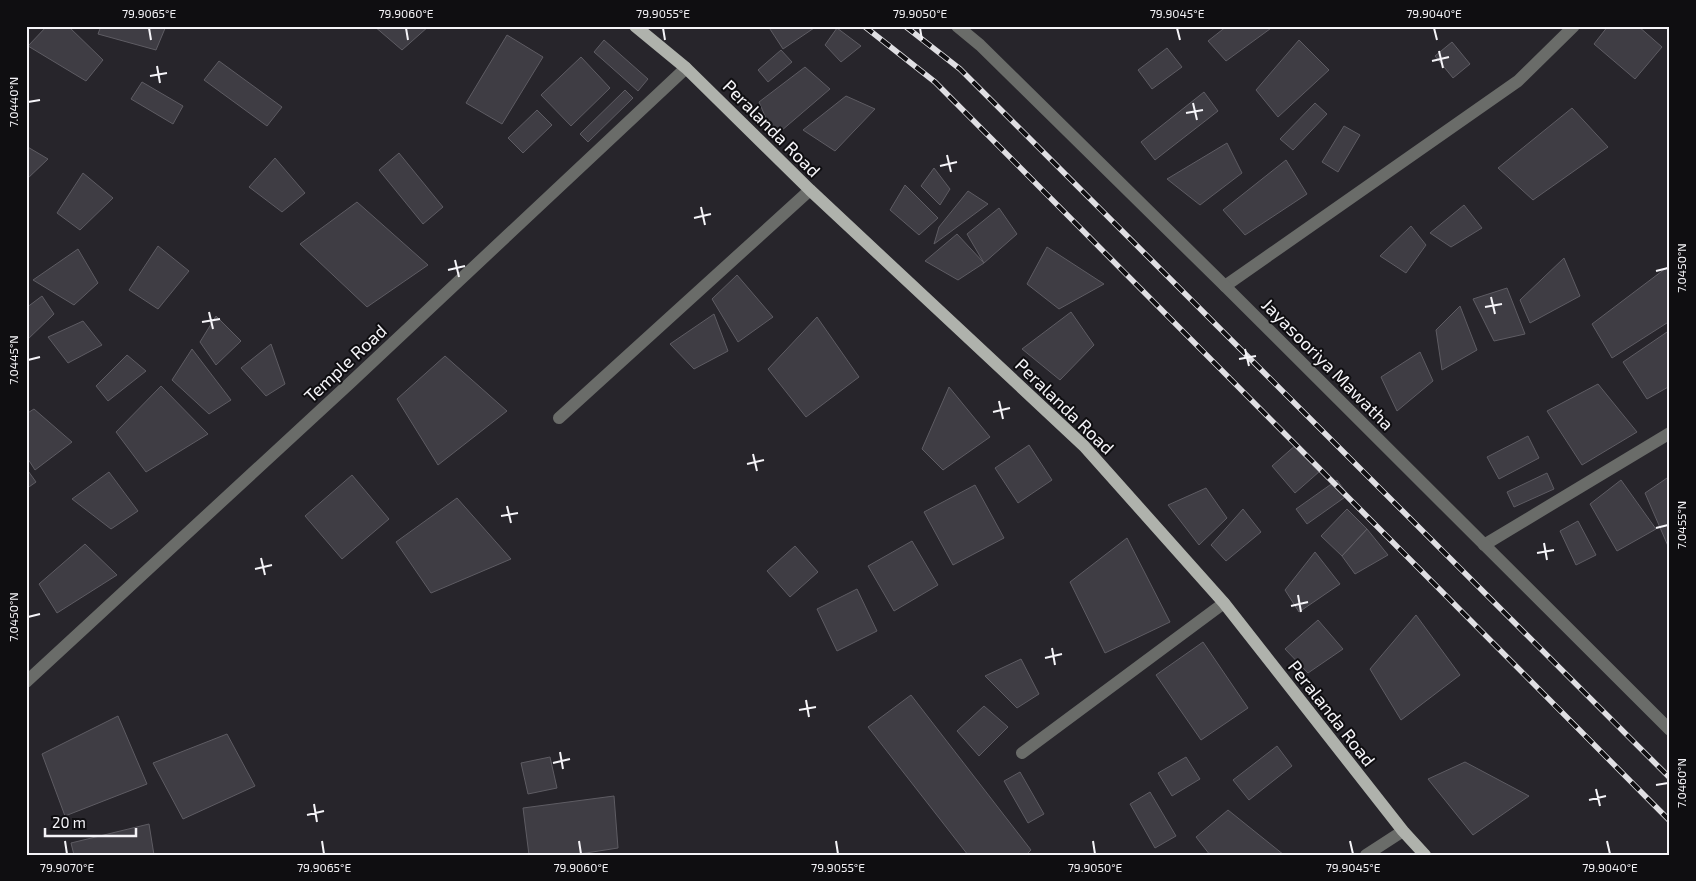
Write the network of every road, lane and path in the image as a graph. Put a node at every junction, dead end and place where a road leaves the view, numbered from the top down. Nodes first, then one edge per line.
1 (635, 26) edge
2 (957, 26) edge
3 (1574, 26) edge
4 (686, 68) junction
5 (810, 190) junction
6 (1225, 286) junction
7 (559, 418) dead end
8 (1670, 433) edge
9 (1484, 545) junction
10 (1224, 603) junction
11 (26, 682) edge
12 (1670, 730) edge
13 (1022, 753) dead end
14 (1403, 832) junction
15 (1366, 855) edge
16 (1425, 855) edge

1 - 4 main road, Peralanda Road
2 - 6 street, Jayasooriya Mawatha
3 - 6 street
4 - 5 main road, Peralanda Road
4 - 11 street, Temple Road
5 - 7 street
5 - 10 main road, Peralanda Road
6 - 9 street, Jayasooriya Mawatha
8 - 9 street
9 - 12 street, Jayasooriya Mawatha
10 - 13 street
10 - 14 main road, Peralanda Road
14 - 15 street
14 - 16 main road, Peralanda Road

